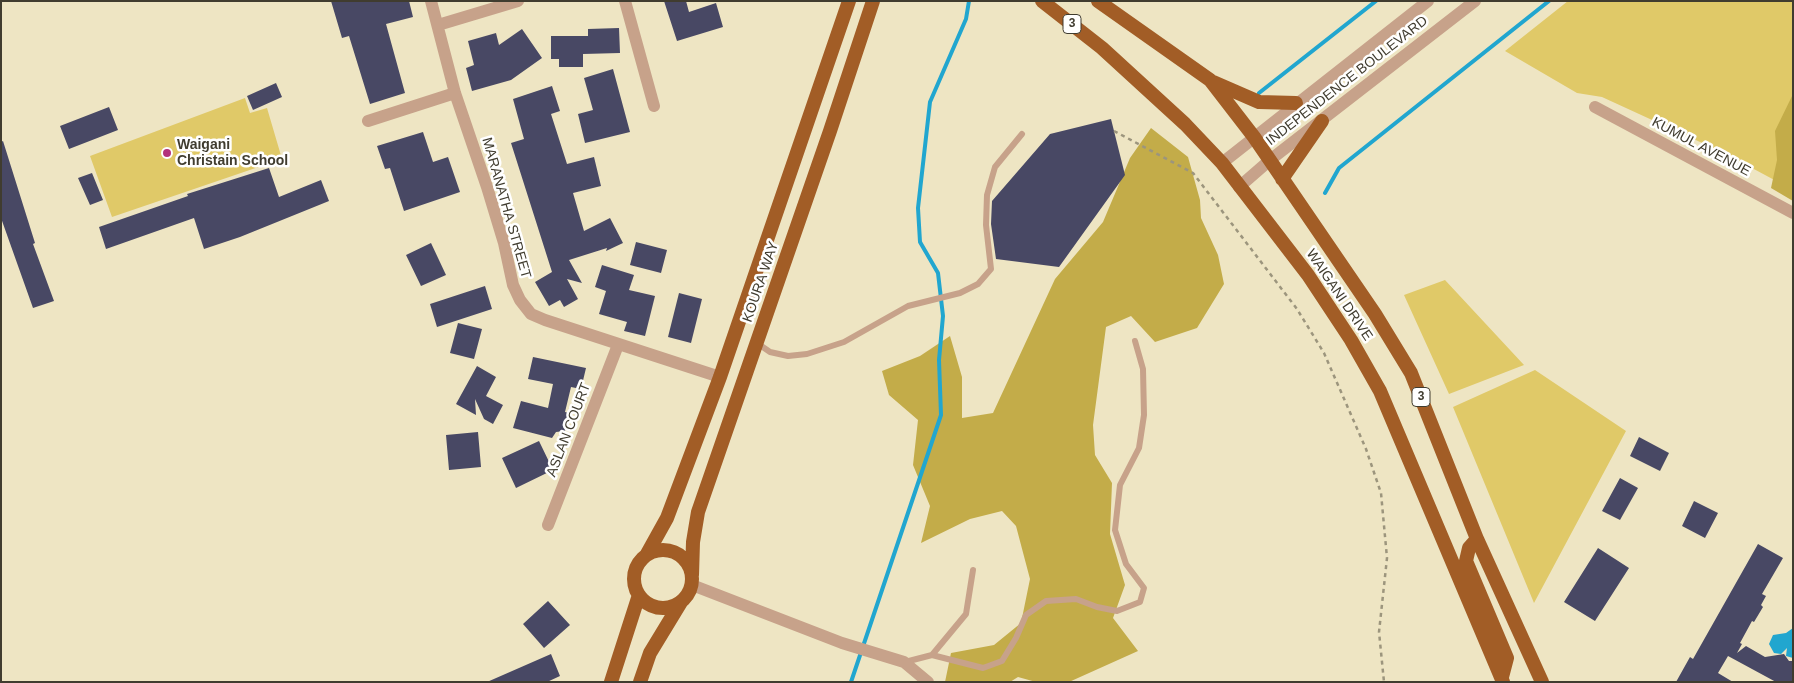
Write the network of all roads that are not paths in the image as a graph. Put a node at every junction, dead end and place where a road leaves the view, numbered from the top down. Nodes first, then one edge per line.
1 (431, 1) edge
2 (518, 1) edge
3 (625, 1) edge
4 (848, 1) edge
5 (873, 1) edge
6 (1042, 1) edge
7 (1098, 1) edge
8 (1428, 1) edge
9 (1476, 1) edge
10 (438, 25) junction
11 (1210, 80) junction
12 (455, 93) junction
13 (1296, 103) junction
14 (654, 106) dead end
15 (1594, 107) dead end
16 (368, 121) dead end
17 (1322, 122) junction
18 (1022, 134) dead end
19 (1254, 137) junction
20 (1270, 160) junction
21 (1222, 163) junction
22 (1282, 179) junction
23 (1239, 187) junction
24 (1793, 213) edge
25 (1135, 341) dead end
26 (756, 343) junction
27 (618, 345) junction
28 (720, 377) junction
29 (548, 525) dead end
30 (1477, 539) junction
31 (648, 554) junction
32 (973, 570) dead end
33 (692, 580) junction
34 (639, 595) junction
35 (681, 602) junction
36 (932, 655) junction
37 (904, 662) junction
38 (1503, 680) edge
39 (611, 682) edge
40 (640, 682) edge
41 (928, 682) edge
42 (1542, 682) edge

1 - 10 street, MARANATHA STREET
2 - 10 street
3 - 14 street
4 - 28 highway, KOURA WAY
5 - 26 highway, KOURA WAY
6 - 21 highway, WAIGANI DRIVE / 3
7 - 11 highway, WAIGANI DRIVE / 3
8 - 13 street, INDEPENDENCE BOULEVARD
9 - 17 street, INDEPENDENCE BOULEVARD
10 - 12 street, MARANATHA STREET
11 - 13 highway
11 - 19 highway, WAIGANI DRIVE / 3
12 - 16 street
12 - 27 street, MARANATHA STREET
13 - 19 street, INDEPENDENCE BOULEVARD
15 - 24 street, KUMUL AVENUE
17 - 20 street, INDEPENDENCE BOULEVARD
17 - 22 highway
18 - 26 lane
19 - 20 highway, WAIGANI DRIVE / 3
19 - 21 street, INDEPENDENCE BOULEVARD
20 - 22 highway, WAIGANI DRIVE / 3
20 - 23 street, INDEPENDENCE BOULEVARD
21 - 23 highway, WAIGANI DRIVE / 3
22 - 30 highway, WAIGANI DRIVE / 3
23 - 38 highway, WAIGANI DRIVE / 3
25 - 36 lane
26 - 33 highway, KOURA WAY
27 - 28 street, MARANATHA STREET
27 - 29 street, ASLAN COURT
28 - 31 highway, KOURA WAY
30 - 38 highway
30 - 42 highway, WAIGANI DRIVE / 3
31 - 33 highway
31 - 34 highway
32 - 36 lane
33 - 35 highway
33 - 37 street
34 - 35 highway
34 - 39 highway
35 - 40 highway
36 - 37 lane
37 - 41 street

